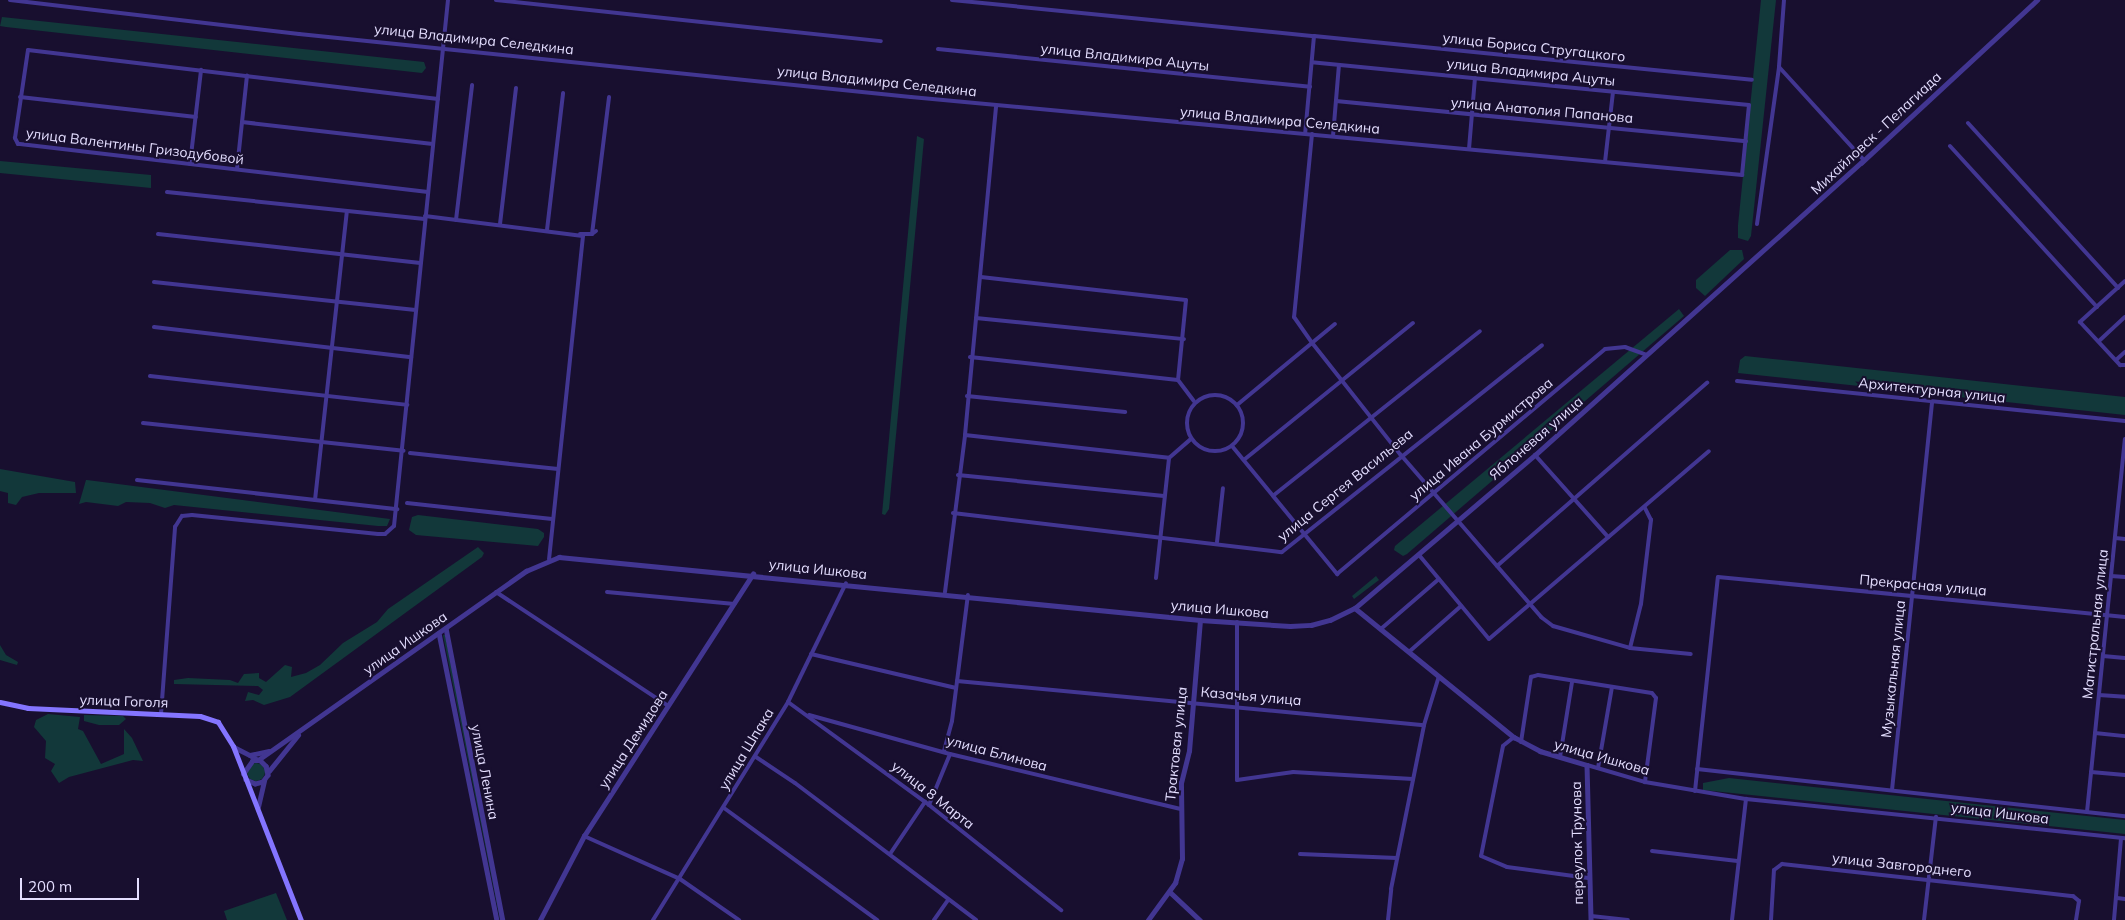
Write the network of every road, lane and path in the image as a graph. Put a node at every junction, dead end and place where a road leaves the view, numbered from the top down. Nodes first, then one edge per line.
1 (10, 0) edge
2 (448, 0) edge
3 (496, 0) edge
4 (952, 0) edge
5 (1784, 0) edge
6 (2037, 0) edge
7 (1314, 36) junction
8 (881, 41) dead end
9 (443, 46) junction
10 (938, 49) dead end
11 (1312, 62) junction
12 (1339, 65) junction
13 (1779, 67) junction
14 (201, 70) junction
15 (247, 76) junction
16 (1475, 78) junction
17 (1752, 80) dead end
18 (472, 85) dead end
19 (1310, 87) junction
20 (516, 88) dead end
21 (1613, 92) junction
22 (563, 93) dead end
23 (20, 97) junction
24 (609, 97) dead end
25 (438, 100) junction
26 (1336, 101) junction
27 (996, 104) junction
28 (1472, 115) junction
29 (196, 117) junction
30 (242, 122) junction
31 (1968, 123) dead end
32 (1609, 128) junction
33 (1305, 134) junction
34 (1312, 134) junction
35 (1333, 136) junction
36 (1746, 141) junction
37 (433, 144) junction
38 (1950, 146) dead end
39 (1469, 149) junction
40 (1864, 160) junction
41 (1605, 162) junction
42 (190, 164) junction
43 (237, 169) junction
44 (168, 192) dead end
45 (428, 192) junction
46 (347, 212) junction
47 (425, 218) junction
48 (456, 220) junction
49 (500, 224) junction
50 (1757, 224) dead end
51 (547, 230) junction
52 (158, 234) dead end
53 (580, 234) junction
54 (341, 254) junction
55 (420, 263) junction
56 (981, 277) junction
57 (2125, 281) edge
58 (154, 282) dead end
59 (1729, 282) joint
60 (2118, 288) junction
61 (336, 302) junction
62 (2097, 307) junction
63 (416, 310) junction
64 (2125, 317) edge
65 (976, 318) junction
66 (1413, 323) dead end
67 (1335, 324) dead end
68 (154, 327) dead end
69 (1480, 331) dead end
70 (1184, 339) junction
71 (2099, 341) junction
72 (1312, 344) junction
73 (1542, 345) dead end
74 (331, 348) junction
75 (2125, 352) edge
76 (1647, 355) junction
77 (411, 357) junction
78 (970, 357) junction
79 (2116, 360) junction
80 (2125, 365) edge
81 (150, 376) dead end
82 (1178, 380) junction
83 (1737, 381) dead end
84 (1342, 382) junction
85 (1707, 383) dead end
86 (326, 395) junction
87 (967, 396) junction
88 (1194, 402) junction
89 (1932, 402) junction
90 (407, 405) junction
91 (1237, 405) junction
92 (1126, 412) dead end
93 (1372, 418) junction
94 (2125, 422) edge
95 (143, 423) dead end
96 (965, 435) junction
97 (2125, 439) edge
98 (1190, 440) junction
99 (320, 443) junction
100 (1232, 446) junction
101 (1709, 450) dead end
102 (402, 451) junction
103 (410, 453) dead end
104 (1400, 454) junction
105 (1535, 455) junction
106 (1169, 458) junction
107 (1245, 458) junction
108 (2124, 459) edge
109 (558, 469) junction
110 (958, 474) junction
111 (137, 480) dead end
112 (1223, 488) dead end
113 (1435, 493) junction
114 (1274, 495) junction
115 (1164, 496) junction
116 (2119, 497) junction
117 (2125, 498) edge
118 (315, 500) junction
119 (1574, 500) junction
120 (407, 503) dead end
121 (1645, 508) junction
122 (397, 510) junction
123 (953, 513) junction
124 (552, 519) junction
125 (1458, 521) junction
126 (1304, 534) junction
127 (1160, 536) junction
128 (1608, 537) junction
129 (2115, 538) junction
130 (2125, 539) edge
131 (1217, 542) junction
132 (1419, 555) junction
133 (549, 559) junction
134 (1497, 566) junction
135 (753, 574) junction
136 (2111, 576) junction
137 (2125, 577) edge
138 (1156, 578) dead end
139 (1439, 579) junction
140 (846, 583) junction
141 (496, 592) junction
142 (607, 592) dead end
143 (945, 592) junction
144 (968, 595) junction
145 (1912, 596) junction
146 (734, 604) junction
147 (1462, 606) junction
148 (1529, 606) junction
149 (1355, 608) junction
150 (2107, 615) junction
151 (2125, 617) edge
152 (1200, 620) junction
153 (1237, 622) junction
154 (446, 628) junction
155 (1382, 628) junction
156 (439, 633) junction
157 (1630, 648) junction
158 (1410, 651) junction
159 (811, 654) junction
160 (1691, 654) dead end
161 (2103, 656) junction
162 (2125, 658) edge
163 (1439, 675) junction
164 (957, 681) junction
165 (1572, 682) junction
166 (1612, 687) junction
167 (956, 688) junction
168 (2099, 695) junction
169 (2125, 697) edge
170 (0, 702) edge
171 (788, 702) junction
172 (1193, 702) junction
173 (668, 706) junction
174 (1237, 706) junction
175 (161, 714) junction
176 (809, 715) junction
177 (1424, 725) junction
178 (308, 726) junction
179 (2095, 733) junction
180 (2125, 736) edge
181 (1514, 737) junction
182 (1522, 742) junction
183 (233, 746) junction
184 (270, 750) junction
185 (944, 751) junction
186 (950, 754) junction
187 (250, 755) junction
188 (756, 757) junction
189 (1560, 757) junction
190 (258, 760) junction
191 (1587, 765) junction
192 (1598, 768) junction
193 (1697, 769) junction
194 (2091, 772) junction
195 (268, 773) junction
196 (2125, 776) edge
197 (244, 777) junction
198 (1413, 779) junction
199 (264, 781) junction
200 (1646, 782) junction
201 (1892, 790) junction
202 (1695, 791) junction
203 (1746, 799) junction
204 (924, 802) junction
205 (929, 805) junction
206 (724, 808) junction
207 (1180, 809) junction
208 (2087, 812) junction
209 (258, 814) junction
210 (2125, 816) edge
211 (1936, 817) junction
212 (584, 836) junction
213 (2123, 838) edge
214 (1652, 851) dead end
215 (890, 854) junction
216 (1300, 854) dead end
217 (1397, 858) junction
218 (1737, 861) junction
219 (1588, 878) junction
220 (680, 879) junction
221 (1928, 879) junction
222 (1170, 892) junction
223 (2117, 898) junction
224 (2125, 899) edge
225 (948, 900) junction
226 (1061, 910) dead end
227 (1590, 918) edge
228 (301, 920) edge
229 (497, 920) edge
230 (503, 920) edge
231 (540, 920) edge
232 (653, 920) edge
233 (739, 920) edge
234 (877, 920) edge
235 (934, 920) edge
236 (976, 920) edge
237 (1148, 920) edge
238 (1200, 920) edge
239 (1388, 920) edge
240 (1628, 920) edge
241 (1732, 920) edge
242 (1771, 920) edge
243 (1924, 920) edge
244 (2076, 920) edge
245 (2114, 920) edge

1 - 9 street, улица Владимира Селедкина
2 - 9 street
3 - 8 street
4 - 7 street, улица Бориса Стругацкого
5 - 13 street
6 - 40 street, Михайловск - Пелагиада
7 - 11 street
7 - 17 street, улица Бориса Стругацкого
9 - 25 street
9 - 27 street, улица Владимира Селедкина
10 - 19 street, улица Владимира Ацуты
11 - 12 street, улица Владимира Ацуты
11 - 19 street
12 - 16 street, улица Владимира Ацуты
12 - 26 street
13 - 40 street
13 - 50 street
14 - 15 street, улица Валентины Гризодубовой
14 - 23 street, улица Валентины Гризодубовой
14 - 29 street
15 - 25 street, улица Валентины Гризодубовой
15 - 30 street
16 - 21 street, улица Владимира Ацуты
16 - 28 street
18 - 48 street
19 - 33 street
20 - 49 street
21 - 32 street
21 - 36 street, улица Владимира Ацуты
22 - 51 street
23 - 29 street
23 - 42 street, улица Валентины Гризодубовой
24 - 53 street
25 - 37 street
26 - 28 street, улица Анатолия Папанова
26 - 35 street
27 - 33 street, улица Владимира Селедкина
27 - 56 street
28 - 32 street, улица Анатолия Папанова
28 - 39 street
29 - 42 street
30 - 37 street
30 - 43 street
31 - 60 street
32 - 36 street, улица Анатолия Папанова
32 - 41 street
33 - 34 street, улица Владимира Селедкина
34 - 35 street, улица Владимира Селедкина
34 - 72 street
35 - 39 street, улица Владимира Селедкина
36 - 41 street, улица Владимира Селедкина
37 - 45 street
38 - 62 street
39 - 41 street, улица Владимира Селедкина
40 - 59 street, Михайловск - Пелагиада
42 - 43 street, улица Валентины Гризодубовой
43 - 45 street, улица Валентины Гризодубовой
44 - 46 street
45 - 47 street
46 - 47 street
46 - 54 street
47 - 48 street
47 - 55 street
48 - 49 street
49 - 51 street
51 - 53 street
52 - 54 street
53 - 109 street
54 - 55 street
54 - 61 street
55 - 63 street
56 - 65 street
56 - 70 street
57 - 60 street
58 - 61 street
59 - 76 street, Яблоневая улица
60 - 62 street
61 - 63 street
61 - 74 street
62 - 71 street
63 - 77 street
64 - 71 street
65 - 70 street
65 - 78 street
66 - 84 street
67 - 72 street
68 - 74 street
69 - 93 street
70 - 82 street
71 - 79 street
72 - 84 street
72 - 91 street
73 - 104 street, улица Сергея Васильева
74 - 77 street
74 - 86 street
75 - 79 street
76 - 105 street, Яблоневая улица
76 - 113 street, улица Ивана Бурмистрова
77 - 90 street
78 - 82 street
78 - 87 street
79 - 80 street
81 - 86 street
82 - 88 street
83 - 89 street, Архитектурная улица
84 - 93 street
84 - 107 street
85 - 119 street
86 - 90 street
86 - 99 street
87 - 92 street
87 - 96 street
88 - 91 street
88 - 98 street
89 - 94 street, Архитектурная улица
89 - 145 street, Музыкальная улица
90 - 102 street
91 - 100 street
93 - 104 street
93 - 114 street
95 - 99 street
96 - 106 street
96 - 110 street
97 - 108 street, Магистральная улица
98 - 100 street
98 - 106 street
99 - 102 street
99 - 118 street
100 - 107 street
101 - 121 street
102 - 122 street
103 - 109 street
104 - 113 street
104 - 126 street, улица Сергея Васильева
105 - 119 street
105 - 125 street, Яблоневая улица
106 - 115 street
107 - 114 street
108 - 116 street, Магистральная улица
109 - 124 street
110 - 115 street
110 - 123 street
111 - 118 street
112 - 131 street
113 - 125 street
113 - 126 street, улица Ивана Бурмистрова
114 - 126 street
115 - 127 street
116 - 117 street
116 - 129 street, Магистральная улица
118 - 122 street
119 - 128 street
119 - 134 street
120 - 124 street
121 - 128 street
121 - 157 street
122 - 175 street
123 - 127 street, улица Сергея Васильева
123 - 143 street
124 - 133 street
125 - 132 street, Яблоневая улица
125 - 134 street
126 - 131 street, улица Сергея Васильева
127 - 131 street, улица Сергея Васильева
127 - 138 street
128 - 148 street
129 - 130 street
129 - 136 street, Магистральная улица
132 - 139 street
132 - 149 street, Яблоневая улица
133 - 135 street, улица Ишкова
133 - 141 street, улица Ишкова
134 - 148 street
135 - 140 street, улица Ишкова
135 - 146 street, улица Демидова
136 - 137 street
136 - 150 street, Магистральная улица
139 - 147 street
139 - 155 street
140 - 143 street, улица Ишкова
140 - 159 street, улица Шпака
141 - 154 street, улица Ишкова
141 - 173 street
142 - 146 street
143 - 144 street, улица Ишкова
144 - 152 street, улица Ишкова
144 - 164 street
145 - 150 street, Прекрасная улица
145 - 193 street, Прекрасная улица
145 - 201 street, Музыкальная улица
146 - 173 street, улица Демидова
147 - 148 street
147 - 158 street
148 - 157 street
149 - 153 street, улица Ишкова
149 - 155 street, улица Ишкова
150 - 151 street, Прекрасная улица
150 - 161 street, Магистральная улица
152 - 153 street, улица Ишкова
152 - 172 street, Трактовая улица
153 - 174 street
154 - 156 street, улица Ишкова
154 - 230 street, улица Ленина
155 - 158 street, улица Ишкова
156 - 178 street, улица Ишкова
156 - 229 street, улица Ленина
157 - 160 street
158 - 163 street, улица Ишкова
159 - 167 street
159 - 171 street, улица Шпака
161 - 162 street
161 - 168 street, Магистральная улица
163 - 177 street
163 - 181 street, улица Ишкова
164 - 167 street
164 - 172 street, Казачья улица
165 - 166 street
165 - 182 street
165 - 189 street
166 - 192 street
166 - 200 street
167 - 185 street
168 - 169 street
168 - 179 street, Магистральная улица
170 - 175 main road, улица Гоголя
171 - 176 street, улица 8 Марта
171 - 188 street, улица Шпака
172 - 174 street, Казачья улица
172 - 207 street, Трактовая улица
173 - 212 street, улица Демидова
174 - 177 street, Казачья улица
174 - 198 street
175 - 183 main road, улица Гоголя
176 - 185 street, улица Блинова
176 - 204 street, улица 8 Марта
177 - 198 street
178 - 184 street, улица Ишкова
178 - 195 street, улица Ишкова
179 - 180 street
179 - 194 street, Магистральная улица
181 - 182 street, улица Ишкова
181 - 219 street
182 - 189 street, улица Ишкова
183 - 187 street
183 - 197 main road, улица Гоголя
184 - 187 street
184 - 190 street, улица Ишкова
185 - 186 street, улица Блинова
186 - 205 street
186 - 207 street, улица Блинова
187 - 190 street
188 - 206 street, улица Шпака
188 - 215 street
189 - 191 street, улица Ишкова
190 - 195 street
190 - 197 street
191 - 192 street, улица Ишкова
191 - 219 street, переулок Трунова
192 - 200 street, улица Ишкова
193 - 201 street, улица Ишкова
193 - 202 street
194 - 196 street
194 - 208 street, Магистральная улица
195 - 199 street
197 - 199 street
197 - 209 main road
198 - 217 street
199 - 209 street
200 - 202 street, улица Ишкова
201 - 208 street, улица Ишкова
202 - 203 street, улица Ишкова
203 - 211 street, улица Ишкова
203 - 218 street
204 - 205 street, улица 8 Марта
204 - 215 street
205 - 226 street, улица 8 Марта
206 - 220 street, улица Шпака
206 - 234 street
207 - 222 street, Трактовая улица
208 - 210 street, улица Ишкова
209 - 228 main road
211 - 213 street, улица Ишкова
211 - 221 street
212 - 220 street
212 - 231 street, улица Демидова
213 - 223 street
214 - 218 street
215 - 225 street
216 - 217 street
217 - 239 street
218 - 241 street
219 - 227 street, переулок Трунова
220 - 232 street, улица Шпака
220 - 233 street
221 - 242 street, улица Завгороднего
221 - 243 street
221 - 244 street, улица Завгороднего
222 - 237 street, Трактовая улица
222 - 238 street
223 - 224 street
223 - 245 street
225 - 235 street
225 - 236 street
227 - 240 street

